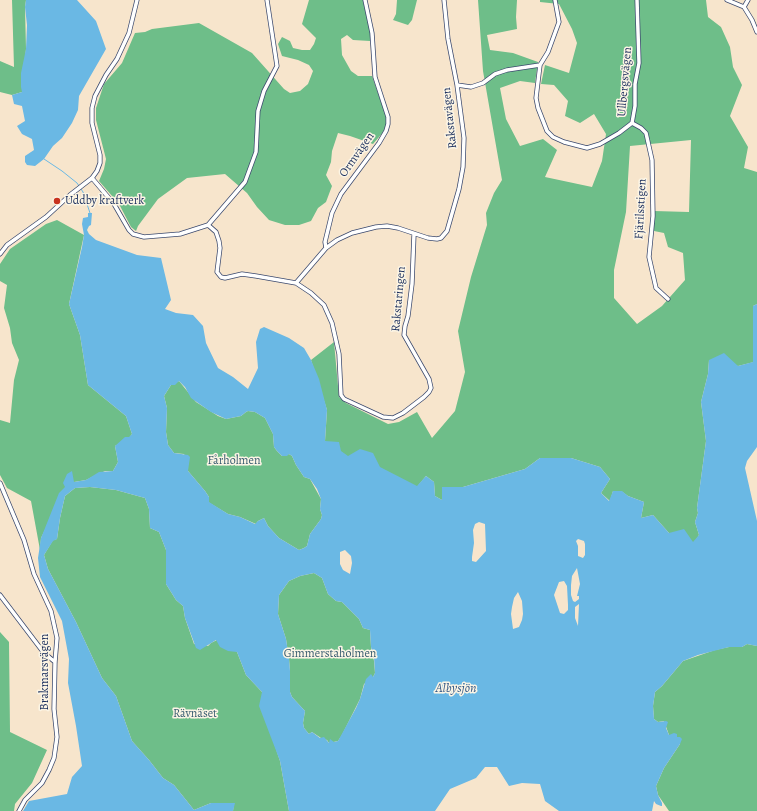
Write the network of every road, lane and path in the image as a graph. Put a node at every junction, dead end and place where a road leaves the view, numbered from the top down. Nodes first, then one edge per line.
1 (137, 0) edge
2 (267, 0) edge
3 (365, 0) edge
4 (444, 0) edge
5 (555, 0) edge
6 (637, 0) edge
7 (727, 0) edge
8 (748, 0) edge
9 (744, 6) junction
10 (757, 32) edge
11 (540, 65) junction
12 (457, 85) junction
13 (632, 123) junction
14 (92, 178) junction
15 (208, 225) junction
16 (414, 234) junction
17 (326, 248) junction
18 (0, 254) edge
19 (296, 283) junction
20 (668, 299) dead end
21 (0, 483) edge
22 (0, 595) edge
23 (55, 662) junction
24 (19, 811) edge

1 - 14 street
2 - 15 street
3 - 17 street, Ormvägen
4 - 12 street, Rakstavägen
5 - 11 street, Ullbergsvägen
6 - 13 street, Ullbergsvägen
7 - 9 street
8 - 9 street
9 - 10 street
11 - 12 street
11 - 13 street, Ullbergsvägen
12 - 16 street, Rakstavägen
13 - 20 street, Fjärilsstigen
14 - 15 street
14 - 18 street
15 - 19 street
16 - 17 street, Rakstavägen
16 - 19 street, Rakstaringen
17 - 19 street, Rakstavägen
21 - 23 street, Brakmarsvägen
22 - 23 street
23 - 24 street, Brakmarsvägen

